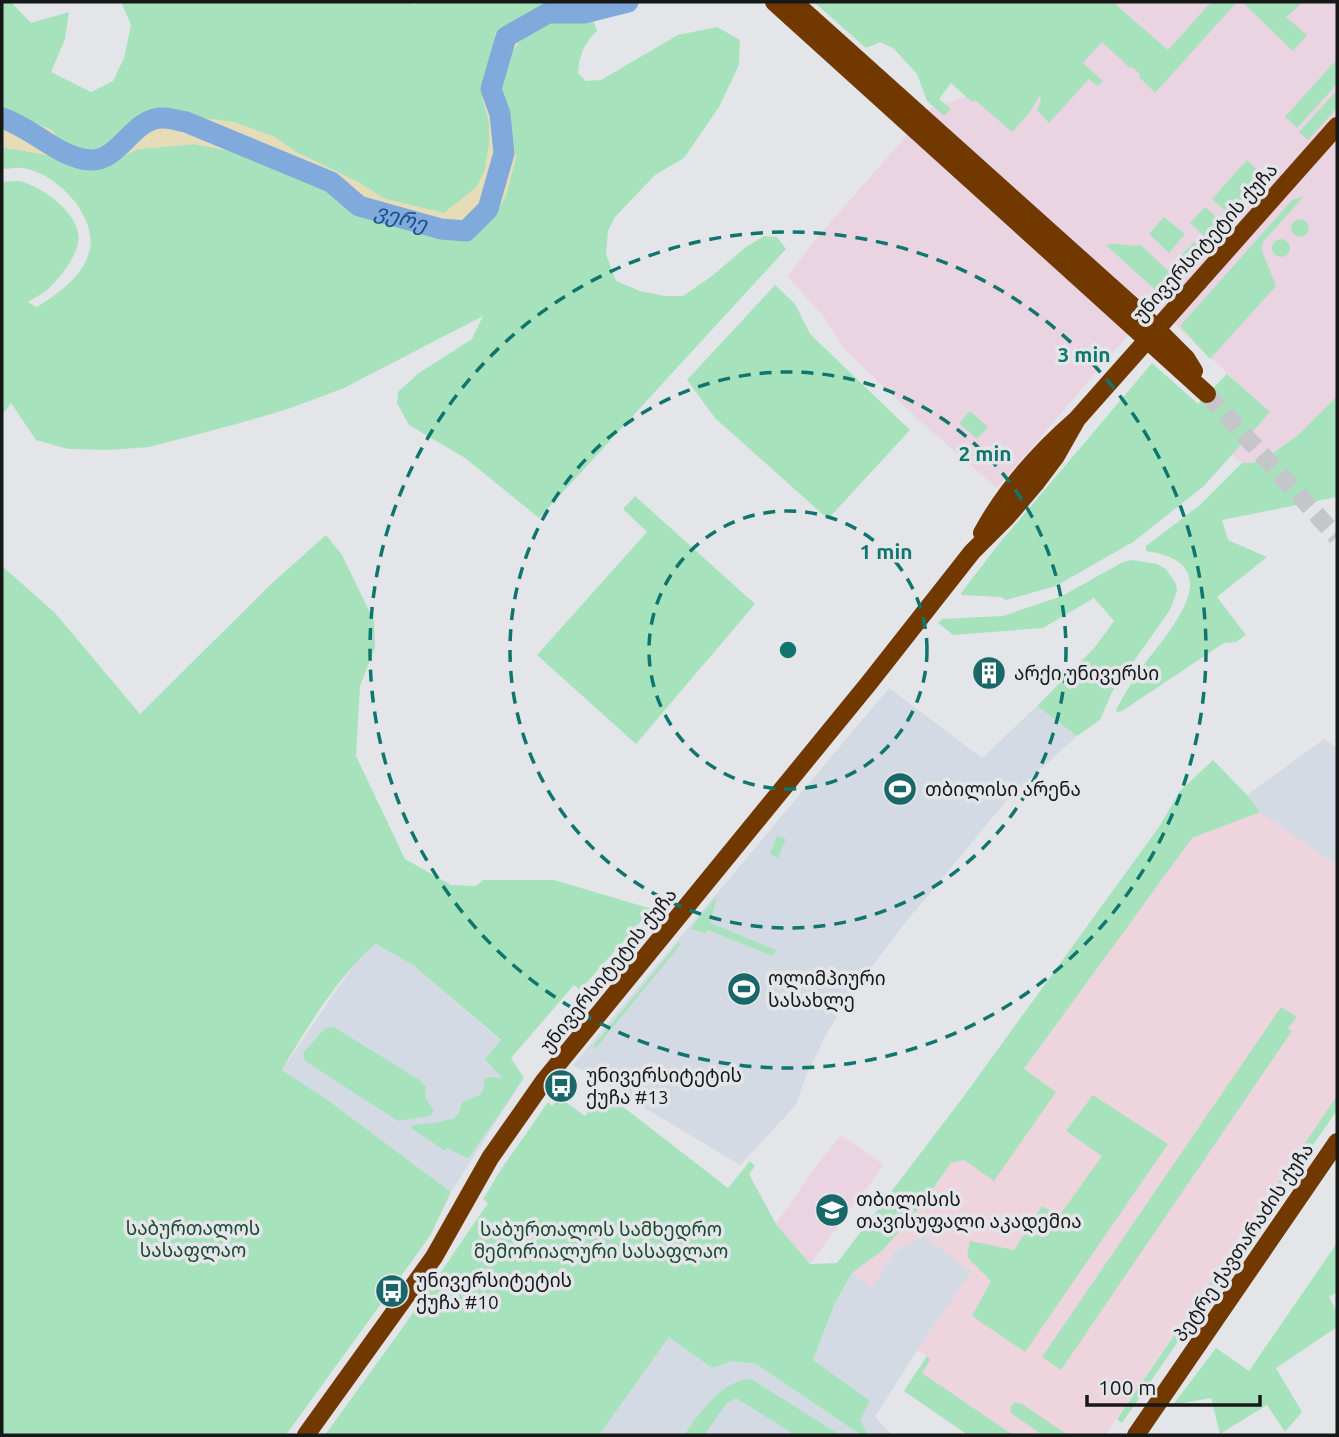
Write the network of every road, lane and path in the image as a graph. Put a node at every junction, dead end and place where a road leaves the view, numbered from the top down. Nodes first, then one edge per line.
1 (774, 2) edge
2 (794, 2) edge
3 (912, 118) junction
4 (1337, 126) edge
5 (1152, 333) junction
6 (1203, 389) tunnel mouth
7 (1337, 1142) edge
8 (306, 1435) edge
9 (1136, 1435) edge

1 - 3 main road
2 - 3 main road
3 - 5 main road
4 - 5 main road, უნივერსიტეტის ქუჩა
5 - 6 main road
5 - 8 main road, უნივერსიტეტის ქუჩა
7 - 9 main road, პეტრე ქავთარაძის ქუჩა

